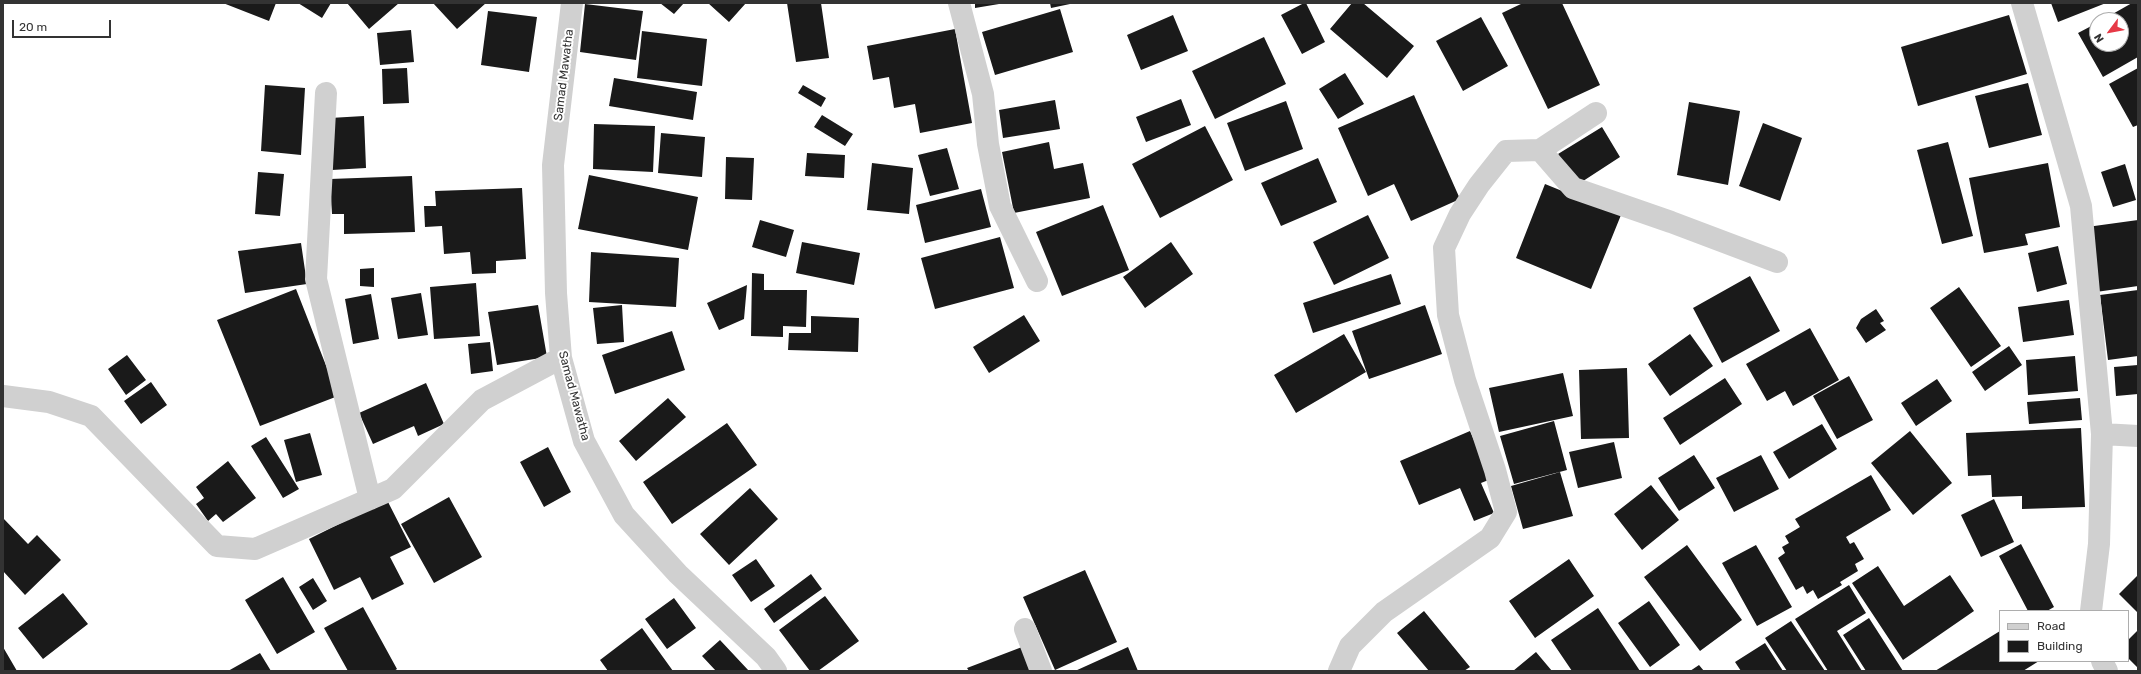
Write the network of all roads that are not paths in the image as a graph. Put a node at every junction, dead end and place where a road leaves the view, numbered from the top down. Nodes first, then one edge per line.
1 (572, 3) edge
2 (959, 3) edge
3 (2022, 3) edge
4 (326, 93) dead end
5 (1596, 113) dead end
6 (1540, 150) junction
7 (1777, 262) dead end
8 (1037, 281) dead end
9 (561, 358) junction
10 (3, 396) edge
11 (2102, 434) junction
12 (2138, 436) edge
13 (370, 499) junction
14 (2090, 610) edge
15 (1025, 629) dead end
16 (2103, 662) edge
17 (776, 671) edge
18 (1041, 671) edge
19 (1339, 671) edge
20 (2108, 671) edge

1 - 9 street, Samad Mawatha
2 - 8 street
3 - 11 street
4 - 13 street
5 - 6 street
6 - 7 street
6 - 19 street
9 - 13 street
9 - 17 street, Samad Mawatha
10 - 13 street
11 - 12 street
11 - 14 street
15 - 18 street
16 - 20 street

